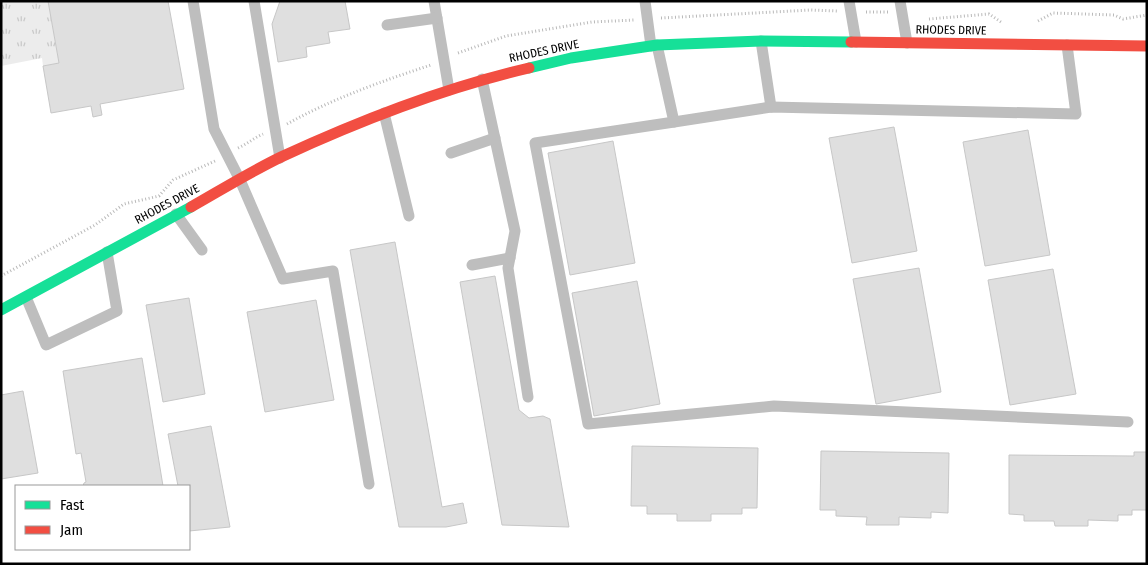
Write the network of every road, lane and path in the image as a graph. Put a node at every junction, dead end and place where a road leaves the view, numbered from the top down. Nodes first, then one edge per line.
1 (193, 1) edge
2 (254, 1) edge
3 (434, 1) edge
4 (645, 1) edge
5 (849, 1) edge
6 (900, 1) edge
7 (841, 12) dead end
8 (866, 12) dead end
9 (891, 12) dead end
10 (1147, 15) edge
11 (437, 18) junction
12 (661, 18) dead end
13 (926, 19) dead end
14 (629, 21) dead end
15 (1006, 24) dead end
16 (1034, 24) dead end
17 (387, 26) dead end
18 (761, 40) junction
19 (856, 42) junction
20 (907, 43) junction
21 (1067, 45) junction
22 (654, 46) junction
23 (1147, 46) edge
24 (456, 54) dead end
25 (432, 65) dead end
26 (482, 79) junction
27 (449, 90) junction
28 (771, 107) junction
29 (384, 113) junction
30 (674, 122) junction
31 (287, 124) dead end
32 (262, 135) dead end
33 (495, 138) junction
34 (249, 142) dead end
35 (451, 153) dead end
36 (280, 158) junction
37 (214, 161) dead end
38 (240, 180) junction
39 (176, 214) junction
40 (410, 216) dead end
41 (202, 250) dead end
42 (107, 252) junction
43 (510, 258) junction
44 (472, 265) dead end
45 (1, 276) edge
46 (26, 297) junction
47 (1, 310) edge
48 (528, 397) dead end
49 (1128, 422) dead end
50 (369, 484) dead end

1 - 38 lane
2 - 36 lane
3 - 11 lane
4 - 22 lane
5 - 19 lane
6 - 20 lane
7 - 12 path
8 - 9 path
10 - 16 path
11 - 17 lane
11 - 27 lane
13 - 15 path
14 - 24 path
18 - 19 street, RHODES DRIVE
18 - 22 street, RHODES DRIVE
18 - 28 lane
19 - 20 street, RHODES DRIVE
20 - 21 street, RHODES DRIVE
21 - 23 street, RHODES DRIVE
21 - 28 lane
22 - 26 street, RHODES DRIVE
22 - 30 lane
25 - 31 path
26 - 27 street, RHODES DRIVE
26 - 33 lane
27 - 29 street, RHODES DRIVE
28 - 30 lane
29 - 36 street, RHODES DRIVE
29 - 40 lane
30 - 49 lane
32 - 34 path
33 - 35 lane
33 - 43 lane
36 - 38 street, RHODES DRIVE
37 - 45 path
38 - 39 street, RHODES DRIVE
38 - 50 lane
39 - 41 lane
39 - 42 street, RHODES DRIVE
42 - 46 street, RHODES DRIVE
42 - 46 lane
43 - 44 lane
43 - 48 lane
46 - 47 street, RHODES DRIVE

